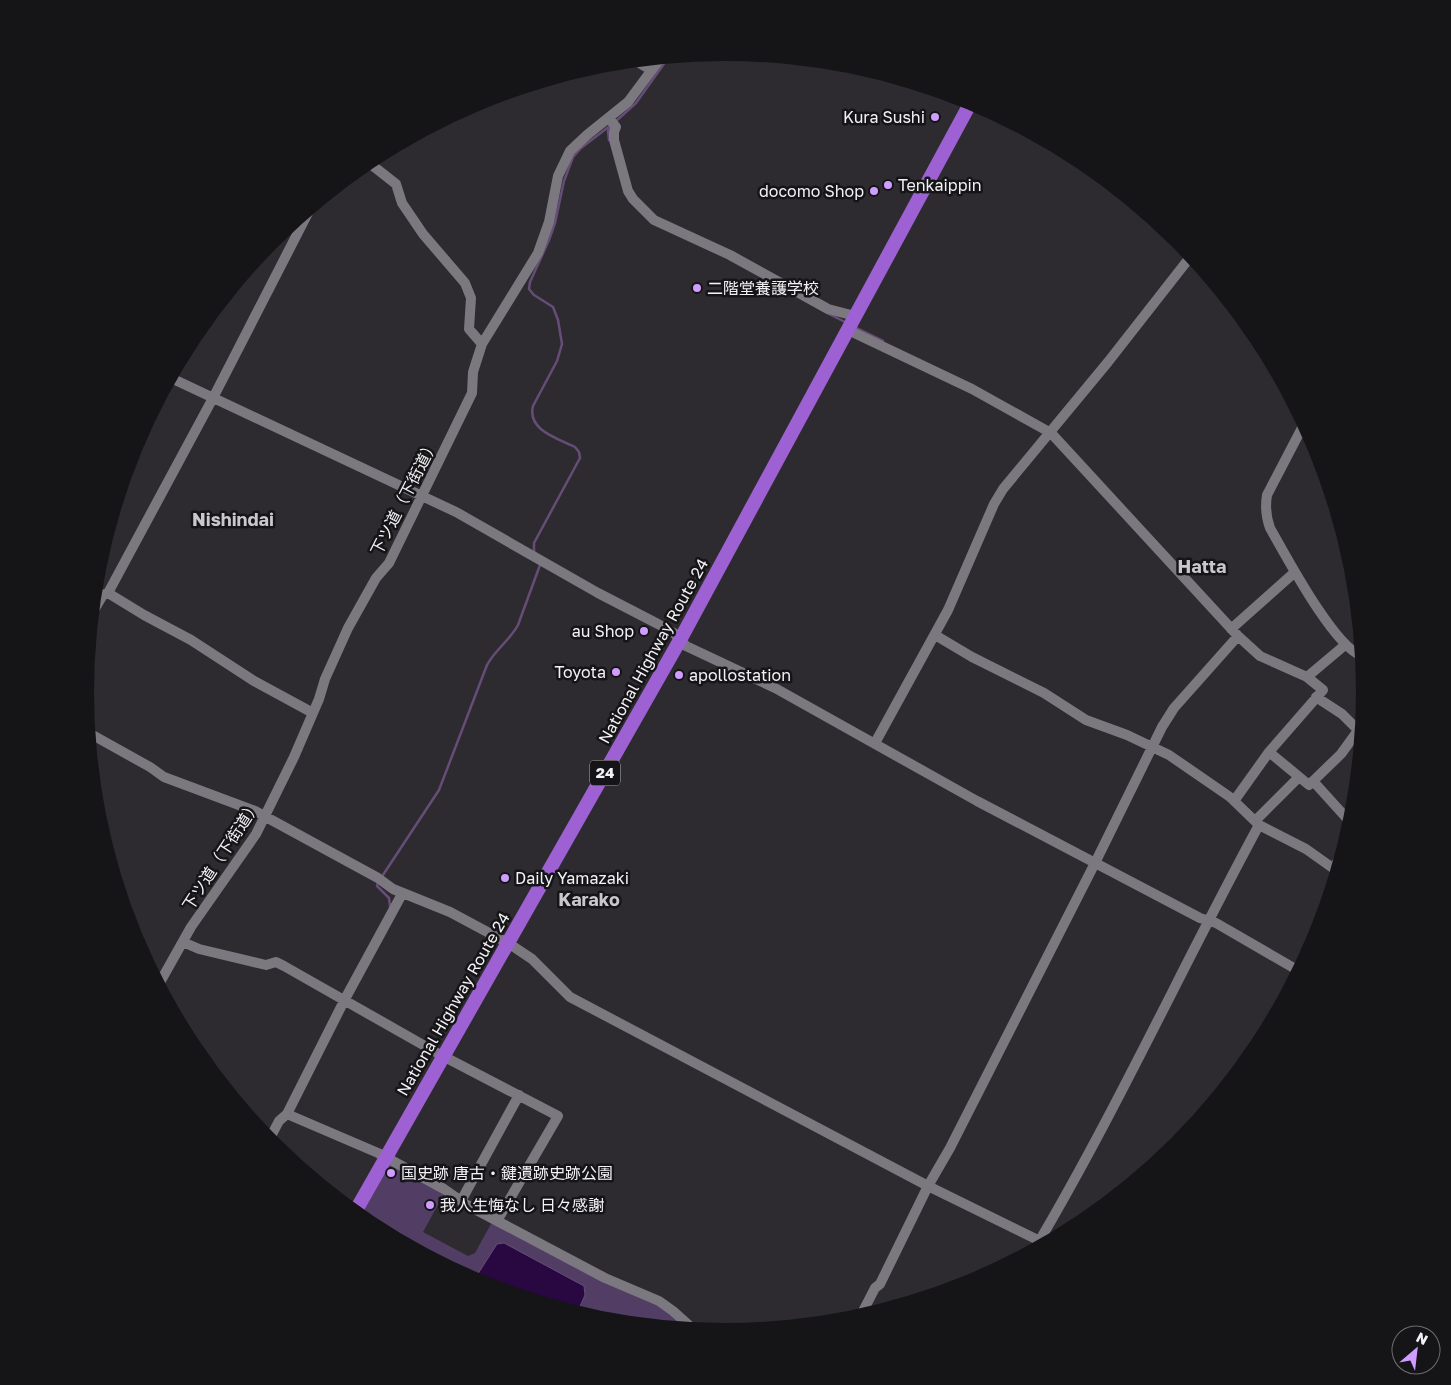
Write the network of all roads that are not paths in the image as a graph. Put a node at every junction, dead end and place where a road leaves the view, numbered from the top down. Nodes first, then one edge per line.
1 (654, 66) edge
2 (646, 67) edge
3 (651, 70) junction
4 (967, 109) edge
5 (608, 118) junction
6 (375, 168) edge
7 (302, 224) edge
8 (1187, 262) edge
9 (855, 316) junction
10 (848, 330) junction
11 (482, 344) junction
12 (177, 381) edge
13 (213, 398) junction
14 (1300, 431) edge
15 (1051, 433) junction
16 (422, 495) junction
17 (1295, 572) junction
18 (108, 593) junction
19 (102, 597) edge
20 (1234, 633) junction
21 (935, 635) junction
22 (680, 640) junction
23 (1345, 645) junction
24 (1355, 651) edge
25 (1307, 677) junction
26 (1316, 697) junction
27 (313, 713) junction
28 (1355, 724) edge
29 (1355, 735) edge
30 (96, 737) edge
31 (875, 743) junction
32 (1153, 746) junction
33 (1269, 752) junction
34 (1299, 777) junction
35 (1313, 781) junction
36 (1234, 801) junction
37 (265, 816) junction
38 (1345, 816) edge
39 (1257, 823) junction
40 (1095, 863) junction
41 (1331, 867) edge
42 (402, 894) junction
43 (1208, 920) junction
44 (183, 942) junction
45 (508, 943) junction
46 (1294, 968) edge
47 (162, 978) edge
48 (342, 998) junction
49 (444, 1056) junction
50 (519, 1095) junction
51 (287, 1114) junction
52 (273, 1132) edge
53 (385, 1158) junction
54 (928, 1186) junction
55 (461, 1201) junction
56 (359, 1205) edge
57 (497, 1221) junction
58 (1044, 1237) edge
59 (1035, 1242) edge
60 (865, 1308) edge
61 (685, 1322) edge

1 - 3 street, 下ツ道（下街道）
2 - 3 street
3 - 5 street, 下ツ道（下街道）
4 - 9 highway, National Highway Route 24 / 24
5 - 9 street
5 - 11 street, 下ツ道（下街道）
6 - 11 street
7 - 13 street
8 - 15 street
9 - 10 highway, National Highway Route 24 / 24
10 - 15 street
10 - 22 highway, National Highway Route 24 / 24
11 - 16 street, 下ツ道（下街道）
12 - 13 street
13 - 16 street
13 - 18 street
14 - 17 street
15 - 20 street
15 - 21 street
16 - 22 street
16 - 27 street, 下ツ道（下街道）
17 - 20 street
17 - 23 street
18 - 19 street
18 - 27 street
20 - 25 street
20 - 32 street
21 - 31 street
21 - 32 street
22 - 31 street
22 - 45 highway, National Highway Route 24 / 24
23 - 24 street
23 - 25 street
25 - 26 street
26 - 28 street
26 - 33 street
27 - 37 street, 下ツ道（下街道）
29 - 35 street
30 - 37 street
31 - 40 street
32 - 36 street
32 - 40 street
33 - 34 street
33 - 36 street
34 - 35 street
34 - 39 street
35 - 38 street
36 - 39 street
37 - 42 street
37 - 44 street, 下ツ道（下街道）
39 - 41 street
39 - 43 street
40 - 43 street
40 - 54 street
42 - 45 street
42 - 48 street
43 - 46 street
43 - 58 street
44 - 47 street, 下ツ道（下街道）
44 - 48 street
45 - 49 highway, National Highway Route 24 / 24
45 - 54 street
48 - 49 street
48 - 51 street
49 - 50 street
49 - 53 highway, National Highway Route 24 / 24
50 - 55 street
50 - 57 street
51 - 52 street
51 - 53 street
53 - 55 street
53 - 56 highway, National Highway Route 24 / 24
54 - 59 street
54 - 60 street
55 - 57 street
57 - 61 street

